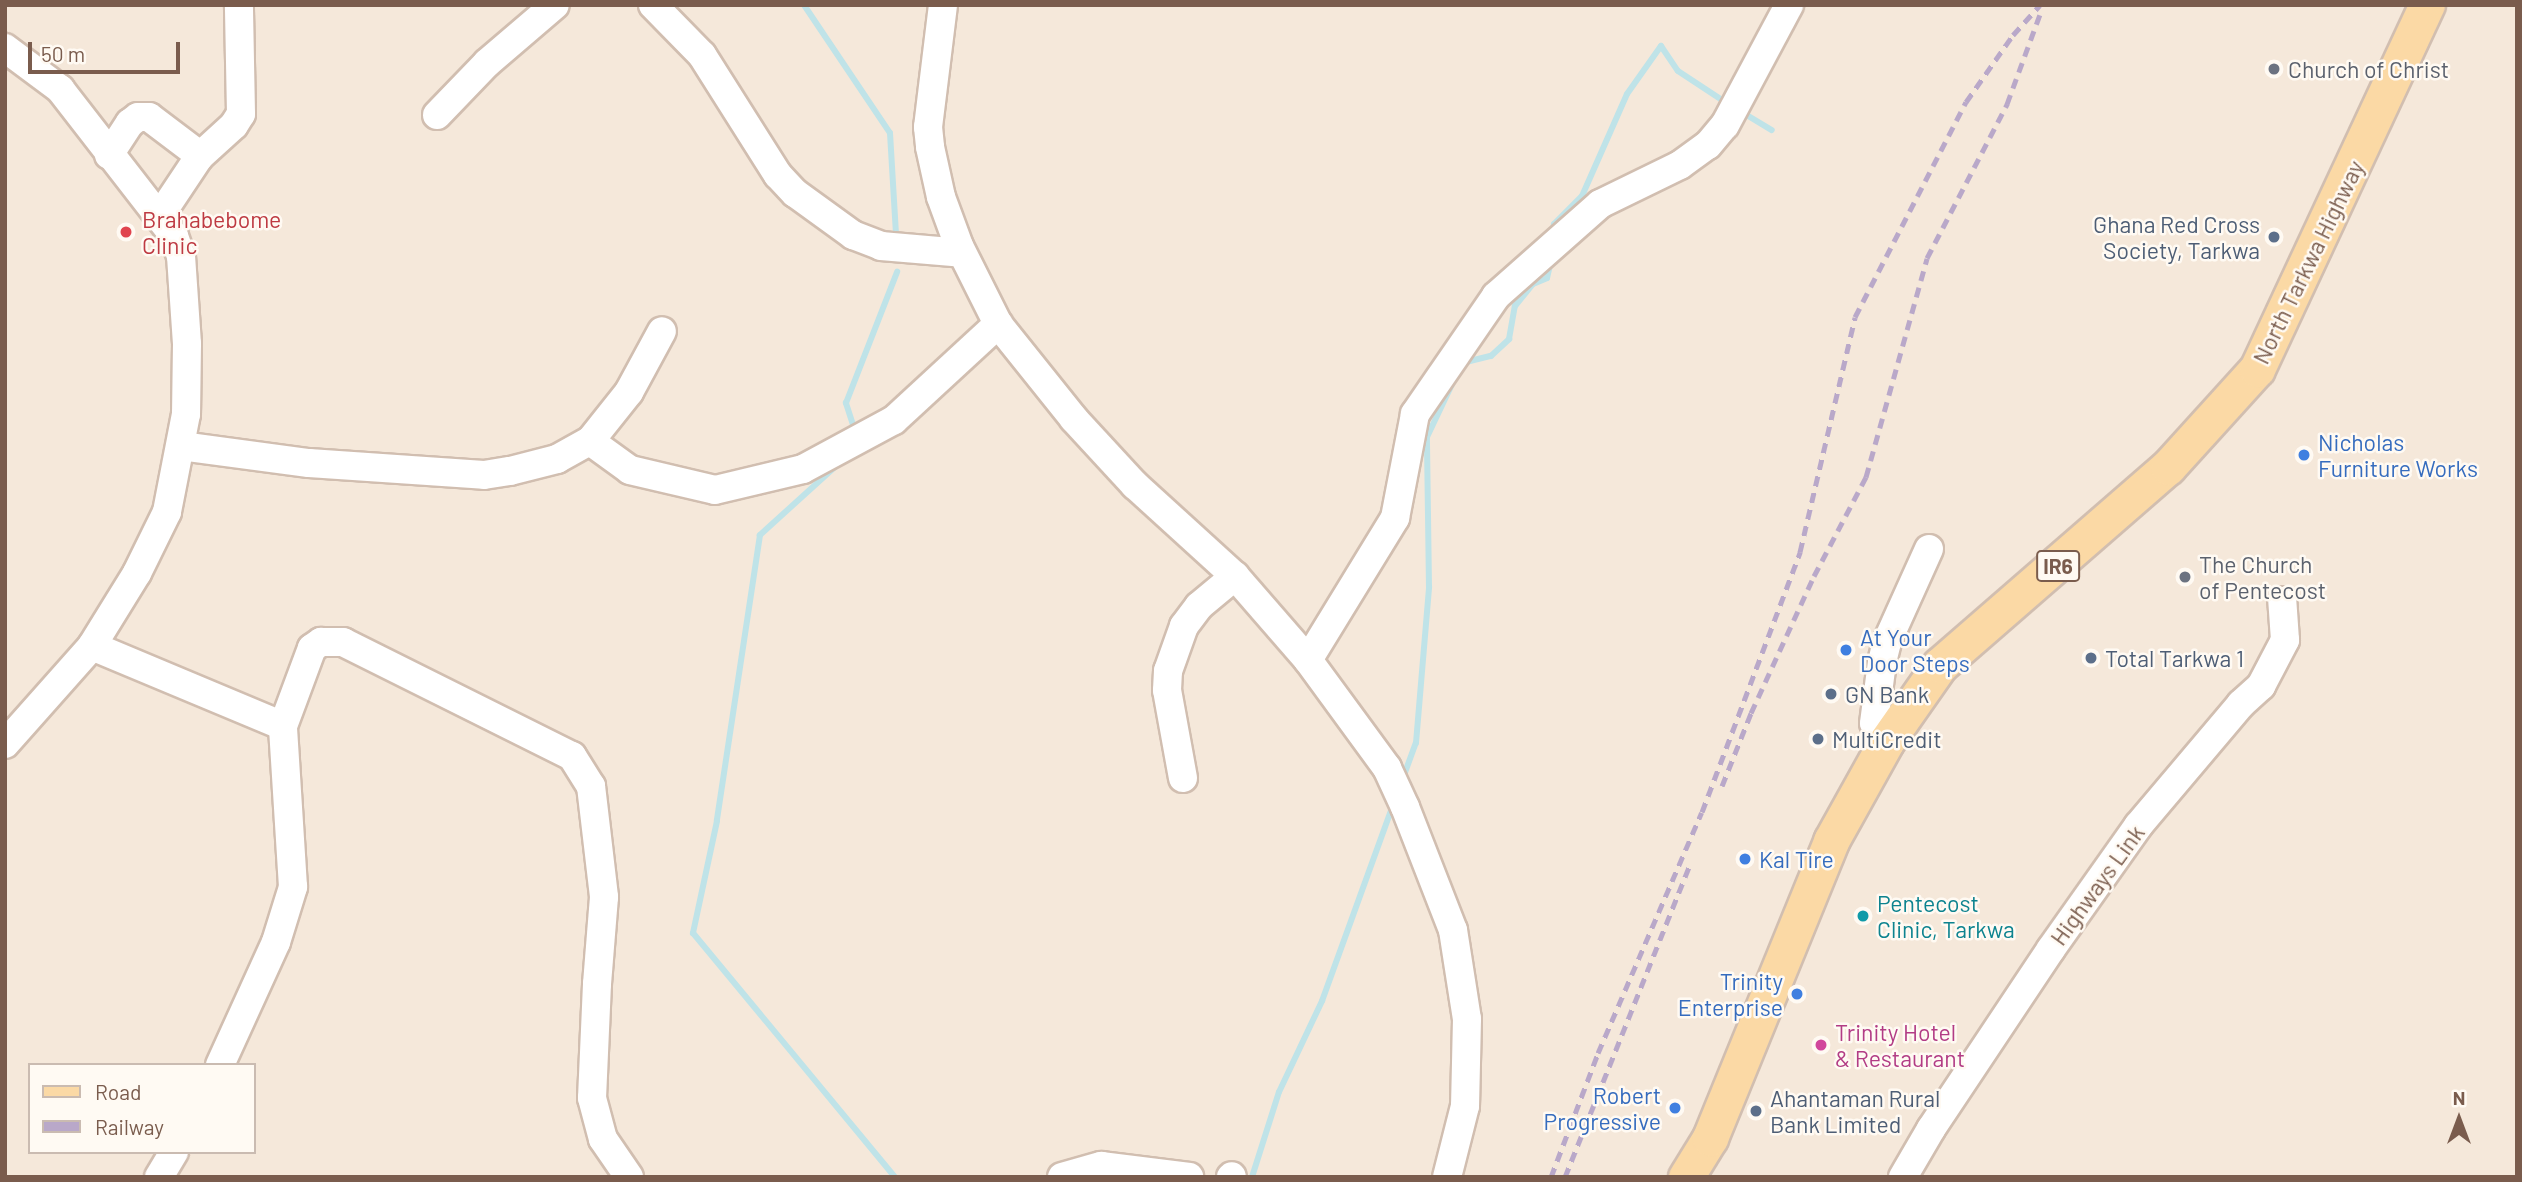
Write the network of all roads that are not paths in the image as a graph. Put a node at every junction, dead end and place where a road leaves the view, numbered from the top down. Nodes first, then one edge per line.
1 (239, 5) edge
2 (555, 5) edge
3 (653, 5) edge
4 (943, 5) edge
5 (1790, 5) edge
6 (2427, 5) edge
7 (5, 48) edge
8 (437, 115) dead end
9 (109, 155) junction
10 (199, 157) junction
11 (159, 217) junction
12 (962, 253) junction
13 (998, 324) junction
14 (662, 331) dead end
15 (590, 442) junction
16 (181, 446) junction
17 (1929, 549) dead end
18 (1235, 576) junction
19 (2282, 601) dead end
20 (92, 646) junction
21 (1308, 660) junction
22 (284, 726) junction
23 (1886, 743) junction
24 (5, 744) edge
25 (1183, 778) dead end
26 (221, 1063) edge
27 (1710, 1138) junction
28 (173, 1154) edge
29 (159, 1177) edge
30 (629, 1177) edge
31 (1062, 1177) edge
32 (1189, 1177) edge
33 (1447, 1177) edge
34 (1686, 1177) edge
35 (1702, 1177) edge
36 (1903, 1177) edge

1 - 10 street
2 - 8 street
3 - 12 street
4 - 12 street
5 - 21 street
6 - 23 main road, North Tarkwa Highway / IR6
7 - 9 street
9 - 10 street
9 - 11 street
10 - 11 street
11 - 16 street
12 - 13 street
13 - 15 street
13 - 18 street
14 - 15 street
15 - 16 street
16 - 20 street
17 - 23 street
18 - 21 street
18 - 25 street
19 - 36 street, Highways Link
20 - 22 street
20 - 24 street
21 - 33 street
22 - 26 street
22 - 30 street
23 - 27 main road, North Tarkwa Highway / IR6
27 - 34 main road, North Tarkwa Highway / IR6
27 - 35 main road, North Tarkwa Highway / IR6
28 - 29 street
31 - 32 street

